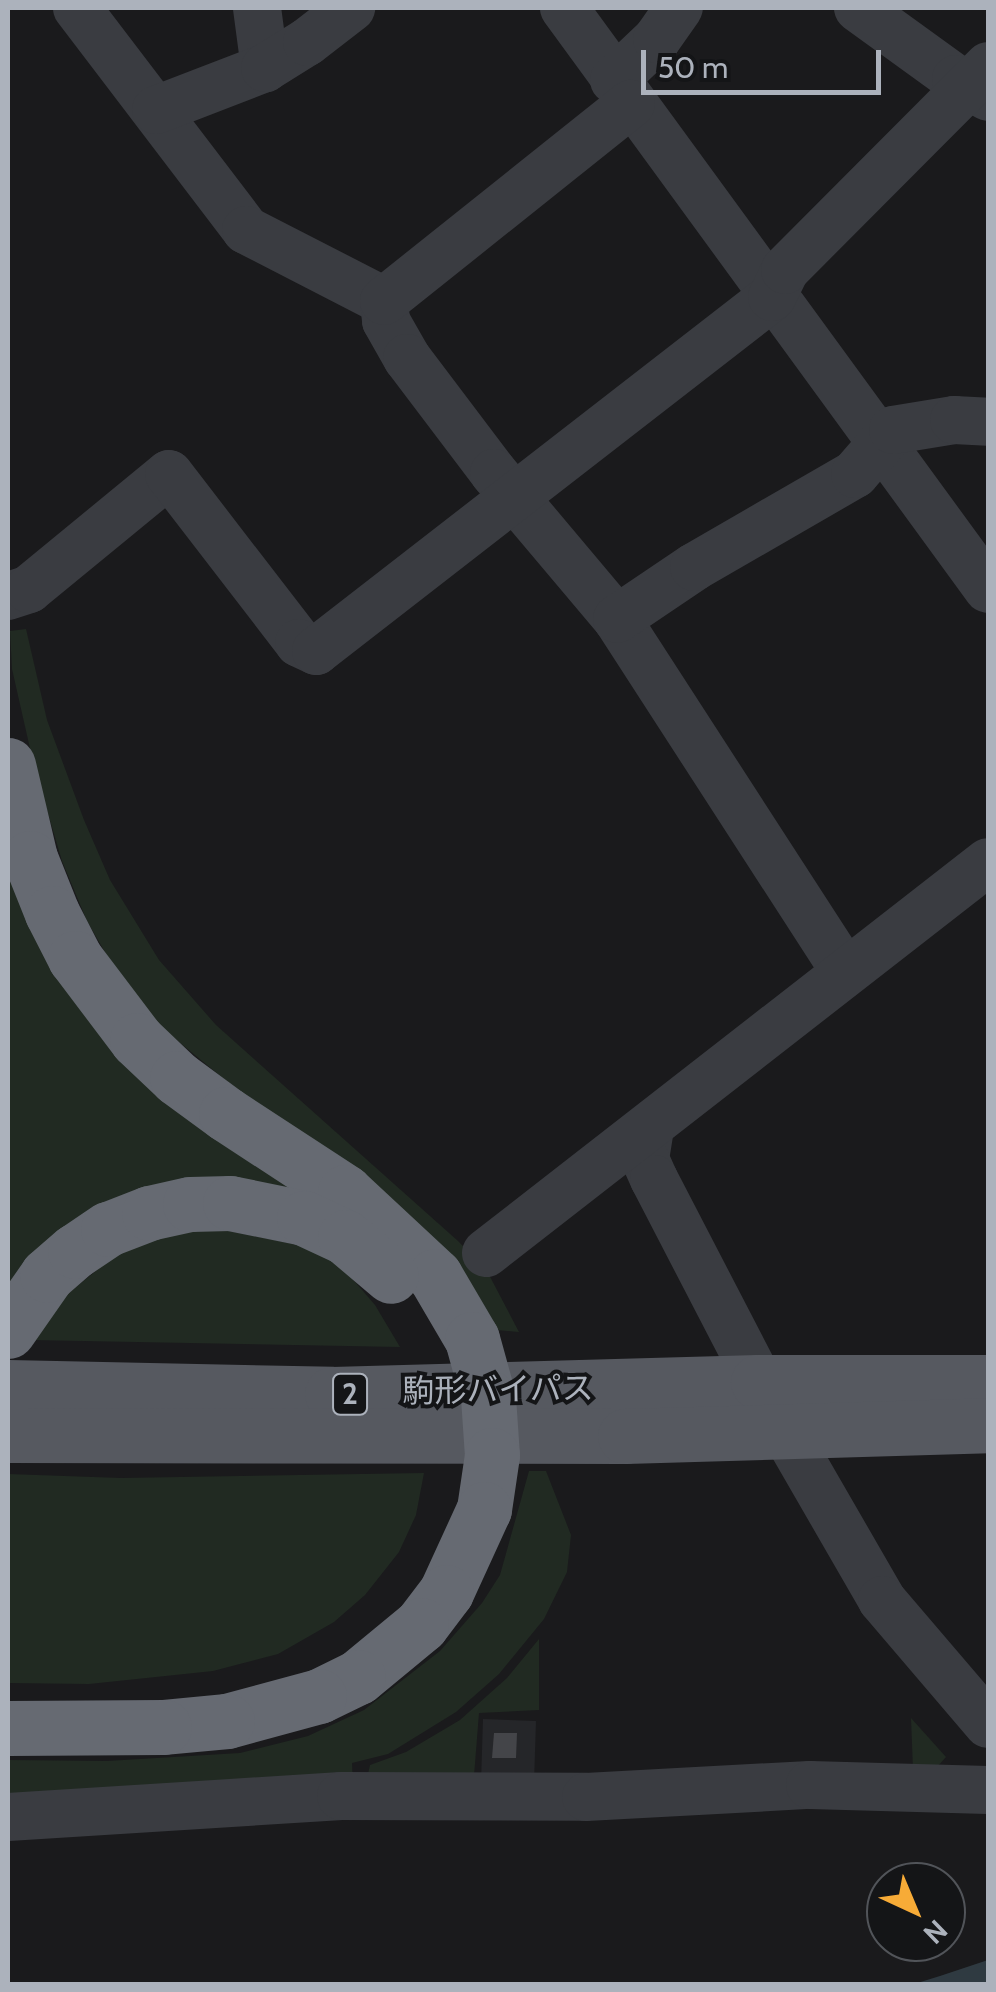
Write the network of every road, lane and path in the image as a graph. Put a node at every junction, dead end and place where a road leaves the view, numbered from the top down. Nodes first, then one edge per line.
1 (77, 8) edge
2 (257, 8) edge
3 (351, 8) edge
4 (564, 8) edge
5 (679, 8) edge
6 (858, 8) edge
7 (265, 68) junction
8 (982, 83) edge
9 (622, 92) junction
10 (156, 110) junction
11 (772, 297) junction
12 (384, 300) junction
13 (988, 422) edge
14 (881, 442) junction
15 (515, 496) junction
16 (988, 589) edge
17 (8, 596) edge
18 (617, 620) junction
19 (8, 765) edge
20 (988, 862) edge
21 (845, 972) junction
22 (650, 1128) junction
23 (486, 1253) dead end
24 (8, 1330) edge
25 (455, 1340) junction
26 (758, 1382) junction
27 (988, 1382) edge
28 (8, 1387) edge
29 (988, 1425) edge
30 (784, 1430) junction
31 (8, 1434) edge
32 (468, 1506) junction
33 (8, 1700) edge
34 (988, 1724) edge
35 (8, 1728) edge
36 (988, 1790) edge
37 (8, 1817) edge

1 - 10 street
2 - 7 street
3 - 7 street
4 - 9 street
5 - 9 street
6 - 8 street
7 - 10 street
8 - 11 street
9 - 11 street
9 - 12 street
10 - 12 street
11 - 14 street
11 - 15 street
12 - 15 street
13 - 14 street
14 - 16 street
14 - 18 street
15 - 17 street
15 - 18 street
18 - 21 street
19 - 25 highway
20 - 21 street
21 - 22 street
22 - 23 street
22 - 26 street
24 - 25 highway
25 - 32 highway
26 - 27 main road, 駒形バイパス / 2
26 - 28 main road, 駒形バイパス / 2
26 - 30 street
29 - 30 main road, 駒形バイパス / 2
30 - 31 main road, 駒形バイパス / 2
30 - 34 street
32 - 33 highway
32 - 35 highway
36 - 37 street

